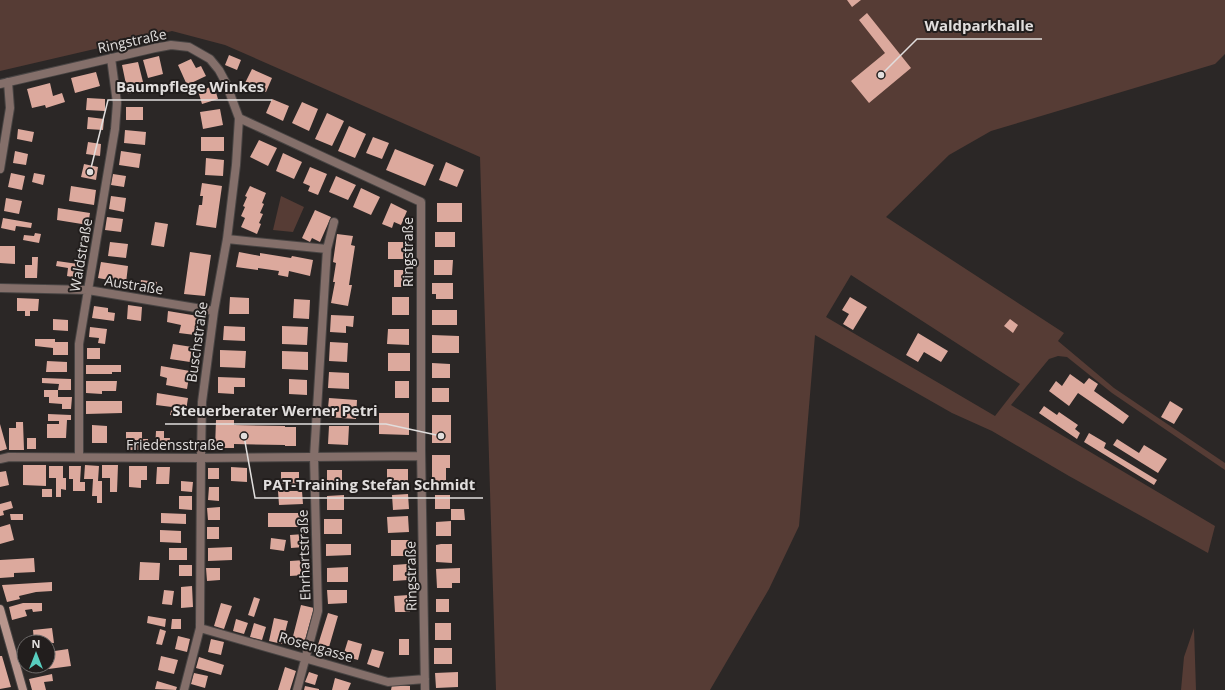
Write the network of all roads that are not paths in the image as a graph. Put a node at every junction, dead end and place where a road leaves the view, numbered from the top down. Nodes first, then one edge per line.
1 (111, 58) junction
2 (4, 83) edge
3 (239, 118) junction
4 (0, 169) edge
5 (334, 222) dead end
6 (226, 239) junction
7 (326, 249) junction
8 (0, 288) edge
9 (88, 290) junction
10 (214, 311) junction
11 (421, 456) junction
12 (79, 457) junction
13 (314, 457) junction
14 (201, 458) junction
15 (0, 459) edge
16 (0, 609) edge
17 (200, 628) junction
18 (306, 658) junction
19 (426, 679) junction
20 (23, 690) edge
21 (184, 690) edge
22 (297, 690) edge
23 (426, 690) edge

1 - 2 street, Ringstraße
1 - 3 street, Ringstraße
1 - 9 street, Waldstraße
2 - 4 street
3 - 6 street, Buschstraße
3 - 11 street, Ringstraße
5 - 7 street, Ehrhartstraße
6 - 7 street
6 - 10 street, Buschstraße
7 - 13 street, Ehrhartstraße
8 - 9 street, Austraße
9 - 10 street, Austraße
9 - 12 street, Waldstraße
10 - 14 street, Buschstraße
11 - 13 street, Friedensstraße
11 - 19 street, Ringstraße
12 - 14 street, Friedensstraße
12 - 15 street, Friedensstraße
13 - 14 street, Friedensstraße
13 - 18 street, Ehrhartstraße
14 - 17 street, Buschstraße
16 - 20 main road
17 - 18 street, Rosengasse
17 - 21 street, Buschstraße
18 - 19 street, Rosengasse
18 - 22 street, Ehrhartstraße
19 - 23 street, Ringstraße

